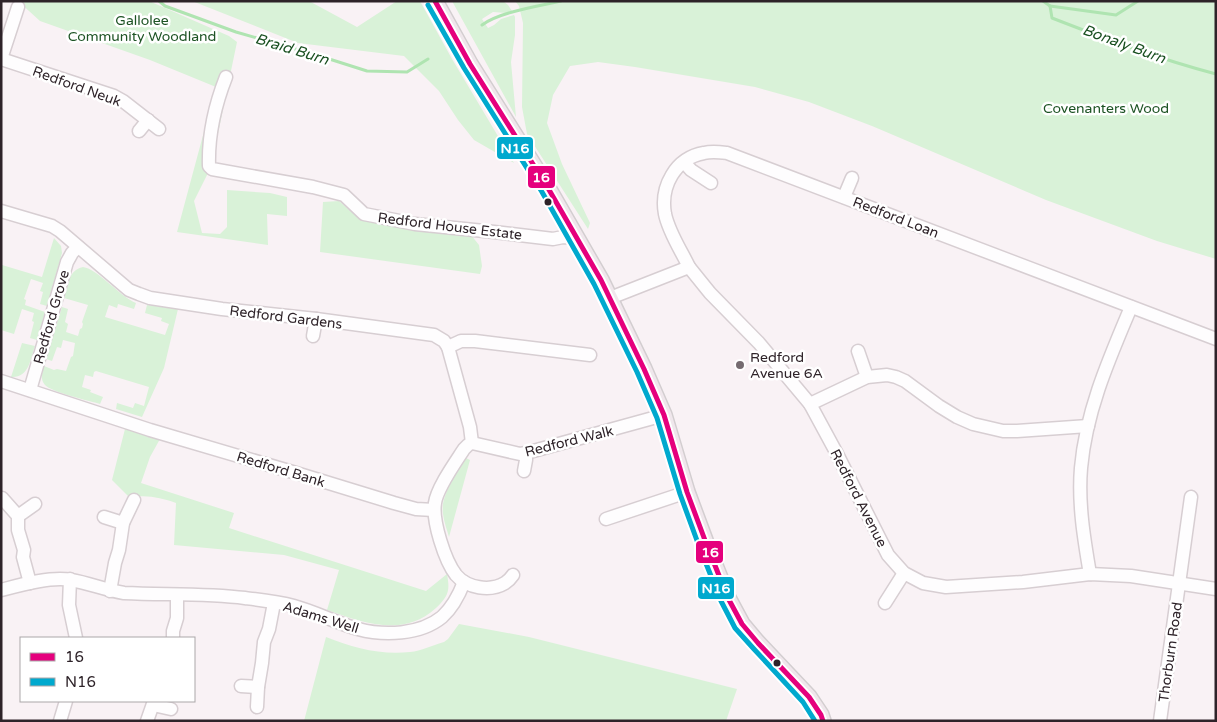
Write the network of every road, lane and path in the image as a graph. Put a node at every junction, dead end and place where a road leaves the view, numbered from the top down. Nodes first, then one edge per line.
1 (435, 1) edge
2 (18, 7) dead end
3 (1, 59) edge
4 (226, 77) dead end
5 (148, 120) junction
6 (159, 129) dead end
7 (139, 131) dead end
8 (684, 162) junction
9 (852, 178) dead end
10 (711, 183) dead end
11 (844, 197) junction
12 (1, 211) edge
13 (576, 238) junction
14 (78, 247) junction
15 (689, 266) junction
16 (610, 298) junction
17 (1131, 307) junction
18 (316, 319) junction
19 (313, 336) dead end
20 (1216, 339) edge
21 (448, 347) junction
22 (858, 351) dead end
23 (590, 356) dead end
24 (867, 377) junction
25 (1, 381) edge
26 (30, 390) junction
27 (810, 404) junction
28 (664, 415) junction
29 (1088, 426) junction
30 (472, 443) junction
31 (526, 453) junction
32 (524, 470) dead end
33 (687, 492) junction
34 (1191, 497) dead end
35 (2, 498) edge
36 (134, 500) dead end
37 (35, 504) dead end
38 (434, 510) junction
39 (18, 516) junction
40 (104, 517) dead end
41 (606, 519) dead end
42 (123, 523) junction
43 (904, 573) junction
44 (1090, 574) junction
45 (513, 575) dead end
46 (70, 579) junction
47 (464, 582) junction
48 (1179, 582) junction
49 (30, 583) junction
50 (1216, 589) edge
51 (1, 590) edge
52 (110, 591) junction
53 (177, 595) junction
54 (274, 603) junction
55 (885, 603) dead end
56 (76, 637) edge
57 (173, 637) edge
58 (241, 686) dead end
59 (258, 686) junction
60 (66, 702) edge
61 (153, 703) edge
62 (257, 707) dead end
63 (171, 709) dead end
64 (60, 721) edge
65 (147, 721) edge
66 (823, 721) edge
67 (1160, 721) edge

1 - 13 main road
2 - 3 street
3 - 5 street, Redford Neuk
4 - 13 street, Redford House Estate
5 - 6 street, Redford Neuk
5 - 7 street
8 - 10 street
8 - 11 street, Redford Loan
8 - 15 street, Redford Loan
9 - 11 street
11 - 17 street, Redford Loan
12 - 14 street, Redford Gardens
13 - 16 main road
14 - 18 street, Redford Gardens
14 - 26 street, Redford Grove
15 - 16 street
15 - 27 street, Redford Avenue
16 - 28 main road
17 - 20 street, Redford Loan
17 - 29 street
18 - 19 street
18 - 21 street, Redford Gardens
21 - 23 street
21 - 30 street
22 - 24 street
24 - 27 street
24 - 29 street
25 - 26 street, Redford Bank
26 - 38 street, Redford Bank
27 - 43 street, Redford Avenue
28 - 31 street, Redford Walk
28 - 33 main road
29 - 44 street
30 - 31 street, Redford Walk
30 - 38 street
31 - 32 street
33 - 41 street
33 - 66 main road
34 - 48 street, Thorburn Road
35 - 39 street
36 - 42 street
37 - 39 street
38 - 47 street
39 - 49 street
40 - 42 street
42 - 52 street
43 - 44 street, Redford Avenue
43 - 55 street
44 - 48 street, Redford Avenue
45 - 47 street
46 - 49 street, Adams Well
46 - 52 street, Adams Well
46 - 56 street
47 - 54 street, Adams Well
48 - 50 street, Redford Avenue
48 - 67 street, Thorburn Road
49 - 51 street, Adams Well
52 - 53 street, Adams Well
53 - 54 street, Adams Well
53 - 57 street
54 - 59 street, Adams Well
58 - 59 street
59 - 62 street, Adams Well
60 - 64 street
61 - 63 street
61 - 65 street

